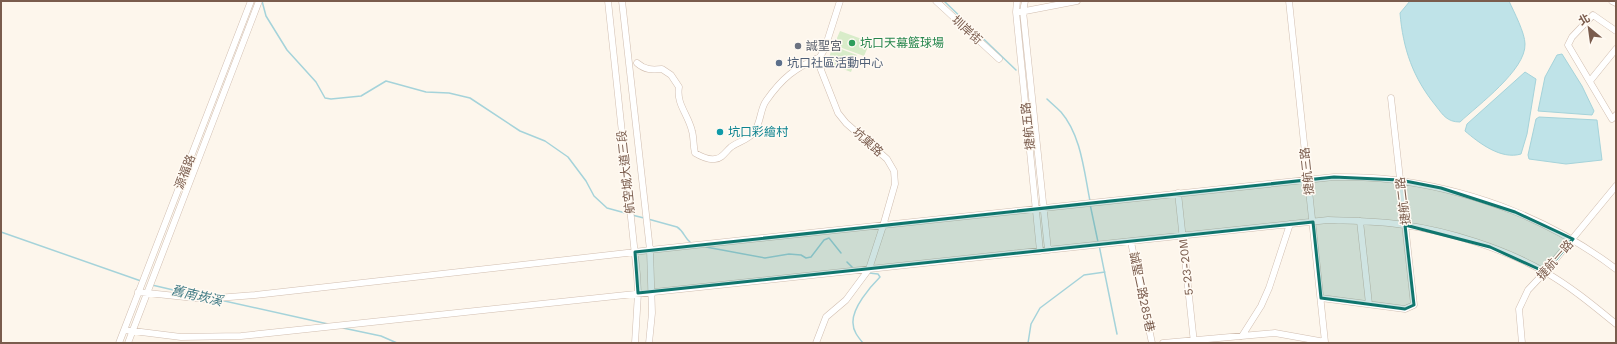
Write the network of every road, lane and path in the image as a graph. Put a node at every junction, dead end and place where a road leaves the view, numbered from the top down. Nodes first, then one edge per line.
1 (251, 1) edge
2 (259, 1) edge
3 (608, 1) edge
4 (622, 1) edge
5 (840, 1) edge
6 (936, 1) edge
7 (1017, 1) edge
8 (1025, 1) edge
9 (1077, 1) edge
10 (1290, 1) edge
11 (1612, 1) edge
12 (1616, 3) edge
13 (1023, 11) junction
14 (1016, 12) junction
15 (1616, 31) edge
16 (1616, 49) edge
17 (820, 57) junction
18 (999, 58) dead end
19 (637, 63) dead end
20 (1590, 81) junction
21 (1391, 98) dead end
22 (1616, 114) edge
23 (1308, 179) junction
24 (1400, 180) junction
25 (1616, 186) edge
26 (1178, 193) junction
27 (1044, 209) junction
28 (1037, 210) junction
29 (1360, 221) junction
30 (1313, 222) junction
31 (1290, 224) junction
32 (1406, 225) junction
33 (883, 226) junction
34 (1182, 235) junction
35 (1573, 239) junction
36 (1131, 242) junction
37 (650, 250) junction
38 (1040, 250) junction
39 (1048, 250) junction
40 (635, 252) junction
41 (869, 269) junction
42 (1616, 269) edge
43 (1546, 272) junction
44 (138, 292) junction
45 (652, 292) junction
46 (638, 293) junction
47 (146, 294) junction
48 (1321, 298) junction
49 (1369, 304) junction
50 (1616, 324) edge
51 (125, 330) junction
52 (132, 332) junction
53 (1242, 336) junction
54 (1194, 342) edge
55 (119, 343) edge
56 (128, 343) edge
57 (635, 343) edge
58 (650, 343) edge
59 (816, 343) edge
60 (1152, 343) edge
61 (1163, 343) edge
62 (1522, 343) edge

1 - 44 street, 源福路
2 - 47 street, 源福路
3 - 40 street, 航空城大道三段
4 - 37 street, 航空城大道三段
5 - 17 street
6 - 18 street, 圳岸街
7 - 14 street, 捷航五路
8 - 13 street, 捷航五路
9 - 13 street
10 - 23 street, 捷航三路
11 - 12 street
13 - 14 street
13 - 27 street, 捷航五路
14 - 28 street, 捷航五路
15 - 20 street
16 - 20 street
17 - 19 street
17 - 33 street, 坑菓路
20 - 22 street
21 - 24 street, 捷航二路
23 - 24 street
23 - 26 street
23 - 30 street, 捷航三路
24 - 32 street, 捷航二路
24 - 35 street
25 - 35 street, 捷航一路
26 - 27 street
26 - 34 street, 5-23-20M
27 - 28 street
27 - 39 street, 捷航五路
28 - 33 street
28 - 38 street, 捷航五路
29 - 30 street
29 - 32 street
29 - 49 street
30 - 31 street
30 - 48 street, 捷航三路
31 - 34 street
31 - 53 street
32 - 43 street
32 - 49 street, 捷航二路
33 - 37 street
33 - 41 street, 坑菓路
34 - 36 street
34 - 54 street, 5-23-20M
35 - 42 street
35 - 43 street, 捷航一路
36 - 39 street
36 - 60 street, 誠聖二路285巷
37 - 40 street
37 - 45 street, 航空城大道三段
38 - 39 street
38 - 41 street
40 - 46 street, 航空城大道三段
40 - 47 street
41 - 45 street
41 - 59 street, 坑菓路
43 - 50 street
43 - 62 street, 捷航一路
44 - 47 street
44 - 51 street, 源福路
45 - 46 street
45 - 58 street, 航空城大道三段
46 - 52 street
46 - 57 street, 航空城大道三段
47 - 52 street, 源福路
48 - 49 street
48 - 53 street, 捷航三路
51 - 52 street
51 - 55 street, 源福路
52 - 56 street, 源福路
53 - 54 street
54 - 61 street

